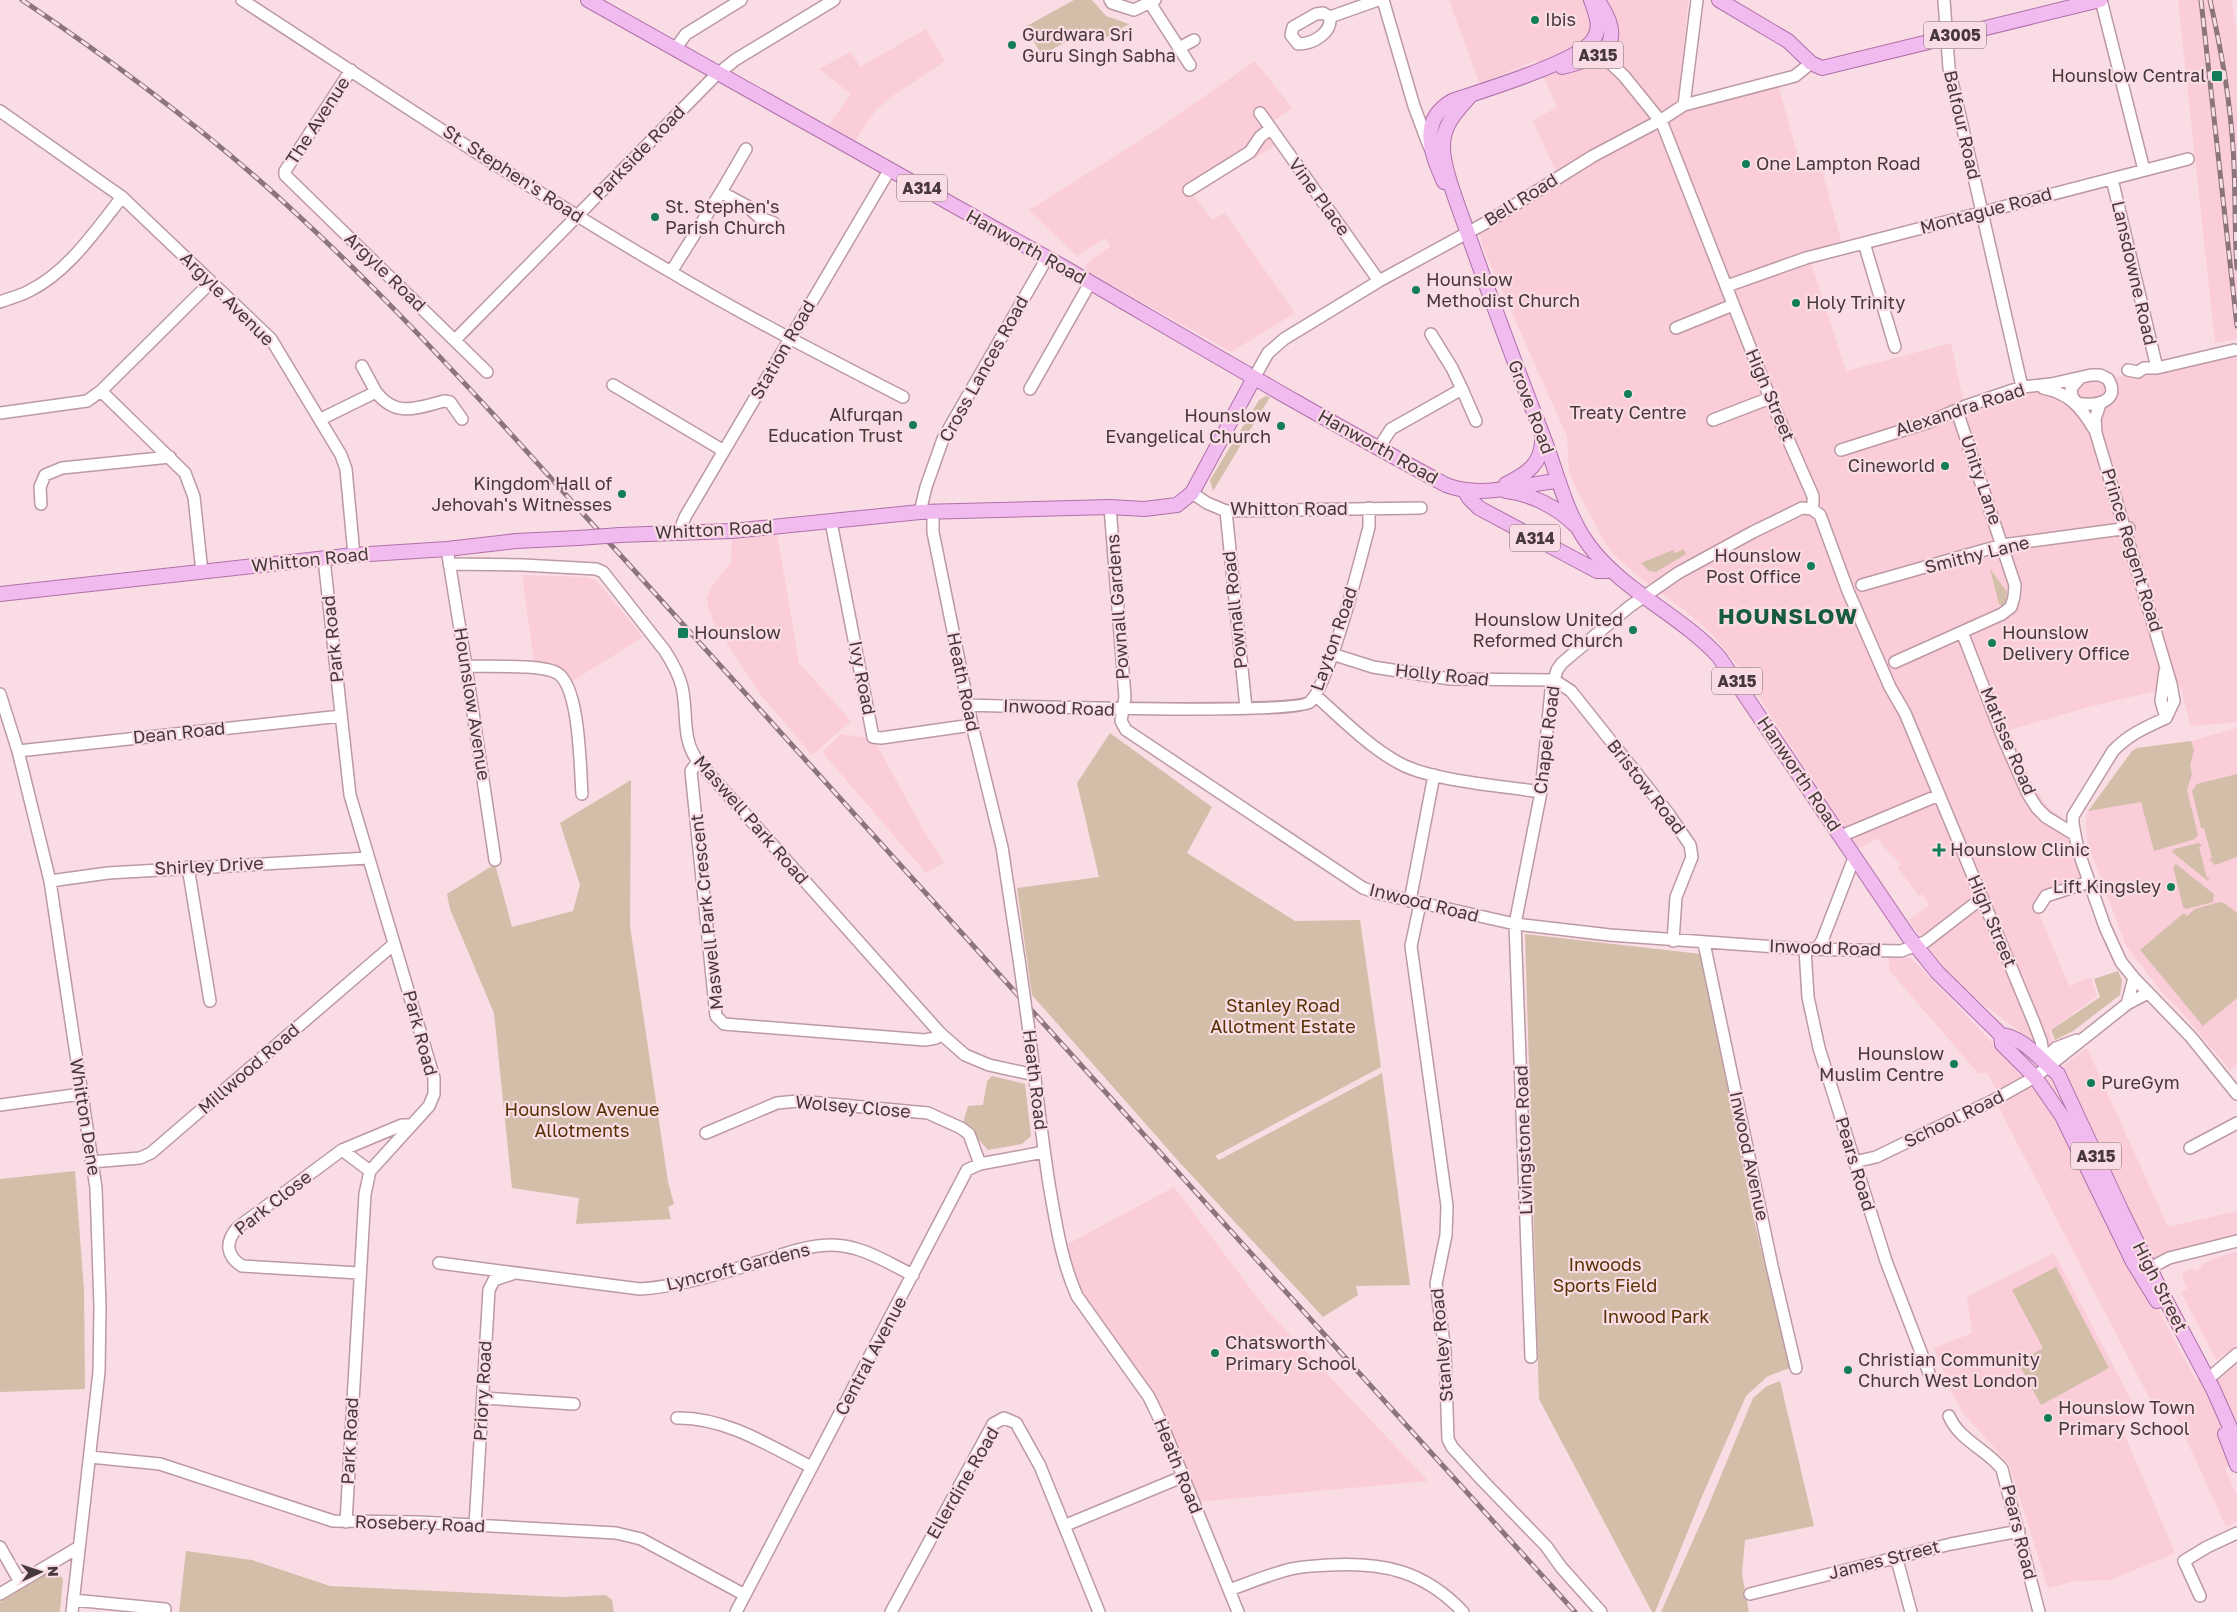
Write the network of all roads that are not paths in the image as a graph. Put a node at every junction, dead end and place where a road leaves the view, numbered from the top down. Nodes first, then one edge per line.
1 (242, 0) edge
2 (588, 0) edge
3 (741, 0) edge
4 (834, 0) edge
5 (1110, 0) edge
6 (1378, 0) edge
7 (1383, 0) edge
8 (1591, 0) edge
9 (1597, 0) edge
10 (1697, 0) edge
11 (1719, 0) edge
12 (1944, 0) edge
13 (2101, 0) edge
14 (1152, 2) edge
15 (1330, 17) dead end
16 (1946, 37) junction
17 (1194, 40) dead end
18 (1180, 48) junction
19 (674, 49) junction
20 (1605, 58) dead end
21 (1812, 63) junction
22 (1190, 65) dead end
23 (351, 70) junction
24 (1537, 72) junction
25 (719, 74) junction
26 (1471, 95) junction
27 (1684, 105) junction
28 (1414, 106) junction
29 (0, 111) edge
30 (1260, 113) dead end
31 (1433, 120) junction
32 (1661, 120) junction
33 (1270, 129) junction
34 (746, 149) dead end
35 (1434, 159) junction
36 (2188, 159) dead end
37 (890, 169) junction
38 (2144, 170) junction
39 (285, 171) joint
40 (2112, 179) junction
41 (1189, 190) dead end
42 (721, 192) junction
43 (122, 197) junction
44 (1460, 211) junction
45 (1982, 211) junction
46 (579, 216) junction
47 (774, 224) dead end
48 (1468, 232) junction
49 (1864, 243) junction
50 (1047, 258) junction
51 (671, 272) junction
52 (1379, 281) junction
53 (211, 282) junction
54 (1090, 283) junction
55 (1727, 286) junction
56 (0, 302) edge
57 (1733, 305) junction
58 (1676, 328) dead end
59 (1431, 334) dead end
60 (789, 338) junction
61 (455, 340) junction
62 (1895, 347) dead end
63 (2234, 350) dead end
64 (362, 366) dead end
65 (2157, 368) junction
66 (2128, 370) dead end
67 (487, 372) dead end
68 (1254, 378) junction
69 (2080, 378) junction
70 (613, 385) dead end
71 (2022, 387) junction
72 (2036, 387) junction
73 (1030, 389) dead end
74 (1462, 390) junction
75 (101, 391) junction
76 (376, 392) junction
77 (903, 397) dead end
78 (1770, 398) junction
79 (2074, 400) junction
80 (2100, 404) junction
81 (1957, 411) junction
82 (0, 413) edge
83 (321, 419) junction
84 (462, 419) dead end
85 (1713, 420) dead end
86 (1476, 422) dead end
87 (2096, 433) junction
88 (1542, 434) junction
89 (1378, 448) junction
90 (1841, 450) dead end
91 (724, 451) junction
92 (170, 457) junction
93 (1560, 483) junction
94 (1496, 490) junction
95 (1465, 491) junction
96 (1514, 492) junction
97 (1192, 493) junction
98 (41, 504) dead end
99 (1813, 504) dead end
100 (1110, 507) junction
101 (1370, 508) junction
102 (1421, 508) dead end
103 (1226, 511) junction
104 (926, 512) junction
105 (831, 522) junction
106 (1578, 527) junction
107 (2126, 528) junction
108 (1761, 529) joint
109 (679, 533) junction
110 (2002, 545) junction
111 (447, 549) junction
112 (354, 555) junction
113 (324, 559) junction
114 (449, 564) junction
115 (1612, 571) junction
116 (202, 572) junction
117 (1862, 585) dead end
118 (0, 594) edge
119 (1645, 595) junction
120 (1962, 632) junction
121 (1332, 654) junction
122 (1895, 662) dead end
123 (466, 666) junction
124 (1554, 680) junction
125 (0, 694) edge
126 (1316, 696) junction
127 (968, 705) junction
128 (1123, 707) junction
129 (1246, 708) junction
130 (341, 716) junction
131 (972, 725) junction
132 (18, 751) junction
133 (698, 762) junction
134 (1434, 776) junction
135 (1541, 792) junction
136 (582, 794) dead end
137 (1939, 795) junction
138 (2074, 834) junction
139 (1841, 836) junction
140 (368, 858) junction
141 (1854, 858) junction
142 (495, 860) dead end
143 (188, 867) junction
144 (50, 881) junction
145 (2089, 882) junction
146 (1982, 898) junction
147 (1415, 903) junction
148 (2039, 908) dead end
149 (1515, 924) junction
150 (1673, 940) junction
151 (1704, 943) junction
152 (394, 944) junction
153 (1917, 946) junction
154 (1817, 948) junction
155 (1805, 949) junction
156 (2134, 978) junction
157 (2148, 993) junction
158 (210, 1001) dead end
159 (2127, 1004) junction
160 (940, 1033) junction
161 (2001, 1035) junction
162 (2047, 1064) junction
163 (1035, 1075) junction
164 (2036, 1077) junction
165 (81, 1094) junction
166 (2237, 1094) edge
167 (0, 1105) edge
168 (2062, 1116) junction
169 (2237, 1123) edge
170 (410, 1125) junction
171 (706, 1133) dead end
172 (2190, 1148) dead end
173 (342, 1150) junction
174 (1044, 1152) junction
175 (91, 1162) junction
176 (1854, 1162) junction
177 (980, 1164) junction
178 (370, 1171) junction
179 (2237, 1241) edge
180 (439, 1263) dead end
181 (2145, 1271) junction
182 (359, 1273) junction
183 (516, 1273) junction
184 (913, 1274) junction
185 (2237, 1354) edge
186 (1531, 1357) dead end
187 (1796, 1368) dead end
188 (1929, 1373) dead end
189 (2204, 1381) junction
190 (483, 1398) junction
191 (574, 1404) dead end
192 (1949, 1416) dead end
193 (677, 1418) dead end
194 (2237, 1443) edge
195 (90, 1457) junction
196 (2237, 1465) edge
197 (811, 1467) junction
198 (1182, 1477) junction
199 (346, 1522) junction
200 (475, 1525) junction
201 (1066, 1525) junction
202 (2019, 1531) junction
203 (2237, 1533) edge
204 (0, 1547) edge
205 (79, 1547) junction
206 (1896, 1556) junction
207 (20, 1582) junction
208 (1229, 1590) junction
209 (0, 1594) edge
210 (1750, 1594) dead end
211 (745, 1595) junction
212 (2200, 1596) dead end
213 (73, 1606) edge
214 (165, 1609) dead end
215 (736, 1612) edge
216 (891, 1612) edge
217 (1099, 1612) edge
218 (1238, 1612) edge
219 (1463, 1612) edge
220 (1601, 1612) edge
221 (1911, 1612) edge
222 (2039, 1612) edge

1 - 23 street, St. Stephen's Road
2 - 19 main road, Hanworth Road / A314
3 - 19 street
4 - 25 street, Parkside Road
5 - 14 street
6 - 15 street
7 - 28 street
8 - 24 main road, A315
9 - 24 main road, A315
10 - 27 street
11 - 21 main road
12 - 16 street, Balfour Road
13 - 16 main road, A3005
13 - 38 street
14 - 18 street
16 - 21 main road, A3005
16 - 45 street, Balfour Road
17 - 18 street
18 - 22 street
19 - 25 main road, Hanworth Road / A314
20 - 32 street, High Street
21 - 27 street, Bell Road
23 - 39 street, The Avenue
23 - 46 street, St. Stephen's Road
24 - 26 main road, A315
25 - 37 main road, Hanworth Road / A314
25 - 46 street, Parkside Road
26 - 31 main road, A315
26 - 44 main road, A315
27 - 32 street, Bell Road
28 - 31 street
28 - 35 street
29 - 43 street, Argyle Avenue
30 - 33 street, Vine Place
31 - 35 main road, A315
32 - 48 street, Bell Road
32 - 55 street, High Street
33 - 41 street
33 - 52 street, Vine Place
34 - 42 street
35 - 44 main road, A315
36 - 38 street, Montague Road
37 - 50 main road, Hanworth Road / A314
37 - 60 street, Station Road
38 - 40 street, Montague Road
39 - 61 street, Argyle Road
40 - 45 street, Montague Road
40 - 65 street, Lansdowne Road
42 - 47 street
42 - 51 street
43 - 53 street, Argyle Avenue
43 - 56 street
44 - 48 main road, A315
45 - 49 street, Montague Road
45 - 71 street, Balfour Road
46 - 51 street, St. Stephen's Road
46 - 61 street, Parkside Road
48 - 52 street, Bell Road
48 - 88 main road, Grove Road / A315
49 - 55 street, Montague Road
49 - 62 street
50 - 54 main road, Hanworth Road / A314
50 - 104 street, Cross Lances Road
51 - 60 street, St. Stephen's Road
52 - 68 street, Bell Road
53 - 75 street
53 - 83 street, Argyle Avenue
54 - 68 main road, Hanworth Road / A314
54 - 73 street
55 - 57 street, High Street
57 - 58 street
57 - 78 street, High Street
59 - 74 street
60 - 77 street, St. Stephen's Road
60 - 91 street, Station Road
61 - 67 street, Argyle Road
63 - 65 street
64 - 76 street
65 - 66 street
68 - 89 main road, Hanworth Road / A314
68 - 97 main road
69 - 72 street, Alexandra Road
69 - 79 street
69 - 80 street
70 - 91 street
71 - 72 street, Alexandra Road
71 - 81 street, Alexandra Road
72 - 79 street
74 - 86 street
74 - 89 street
75 - 82 street
75 - 92 street
76 - 83 street
76 - 84 street
78 - 85 street
78 - 99 street, High Street
79 - 80 street
79 - 87 street, Prince Regent Road
80 - 87 street, Prince Regent Road
81 - 90 street, Alexandra Road
81 - 110 street, Unity Lane
83 - 112 street, Argyle Avenue
87 - 107 street, Prince Regent Road
88 - 93 main road, Grove Road / A315
88 - 94 main road
89 - 95 main road, Hanworth Road / A314
91 - 109 street, Station Road
92 - 98 street
92 - 116 street
93 - 94 main road, Hanworth Road
93 - 96 main road
93 - 106 main road, Grove Road / A315
94 - 95 main road, Hanworth Road / A314
94 - 96 main road, Hanworth Road / A314
95 - 115 main road, Hanworth Road / A314
96 - 106 main road, Hanworth Road / A314
97 - 100 main road, Whitton Road
97 - 103 street, Whitton Road
100 - 104 main road, Whitton Road
100 - 128 street, Pownall Gardens
101 - 102 street, Whitton Road
101 - 103 street, Whitton Road
101 - 121 street, Layton Road
103 - 129 street, Pownall Road
104 - 105 main road, Whitton Road
104 - 127 street, Heath Road
105 - 109 main road, Whitton Road
105 - 131 street, Ivy Road
106 - 115 main road, Grove Road / A315
107 - 110 street, Smithy Lane
107 - 138 street, Prince Regent Road
108 - 119 street, Chapel Road
108 - 137 street, High Street
109 - 111 main road, Whitton Road, bridge
110 - 117 street, Smithy Lane
110 - 120 street, Unity Lane
111 - 112 main road, Whitton Road
111 - 114 street, Hounslow Avenue
112 - 113 main road, Whitton Road
113 - 116 main road, Whitton Road
113 - 130 street, Park Road
114 - 123 street, Hounslow Avenue
114 - 133 street, Maswell Park Road
115 - 119 main road, Hanworth Road / A315
116 - 118 main road, Whitton Road
119 - 124 street, Chapel Road
119 - 139 main road, Hanworth Road / A315
120 - 122 street
120 - 138 street, Matisse Road
121 - 124 street, Holly Road
121 - 126 street, Layton Road
123 - 136 street
123 - 142 street, Hounslow Avenue
124 - 135 street, Chapel Road
124 - 150 street, Bristow Road
125 - 132 street, Whitton Dene
126 - 129 street, Layton Road
126 - 134 street
127 - 128 street, Inwood Road
127 - 131 street, Heath Road
128 - 129 street, Layton Road
128 - 147 street, Inwood Road
130 - 132 street, Dean Road
130 - 140 street, Park Road
131 - 163 street, Heath Road, bridge
132 - 144 street, Whitton Dene
133 - 160 street, Maswell Park Road
133 - 160 street, Maswell Park Crescent
134 - 135 street
134 - 147 street, Stanley Road
135 - 149 street, Chapel Road
137 - 139 street
137 - 146 street, High Street
138 - 145 street, Prince Regent Road
139 - 141 main road, Hanworth Road / A315
140 - 143 street, Shirley Drive
140 - 152 street, Park Road
141 - 153 main road, Hanworth Road / A315
141 - 154 street
143 - 144 street, Shirley Drive
143 - 158 street
144 - 165 street, Whitton Dene
145 - 148 street
145 - 156 street, Prince Regent Road
146 - 153 street
146 - 162 street, High Street
147 - 149 street, Inwood Road
147 - 220 street, Stanley Road
149 - 150 street, Inwood Road
149 - 186 street, Livingstone Road
150 - 151 street, Inwood Road
151 - 155 street, Inwood Road
151 - 187 street, Inwood Avenue
152 - 170 street, Park Road
152 - 175 street, Millwood Road
153 - 154 street, Inwood Road
153 - 161 main road, Hanworth Road / A315
154 - 155 street, Inwood Road
155 - 176 street, Pears Road
156 - 157 street, Prince Regent Road
156 - 159 street
157 - 159 street, School Road
157 - 166 street, Prince Regent Road
159 - 162 street, School Road
160 - 163 street, Maswell Park Road
161 - 162 main road, Hanworth Road / A315
161 - 164 main road, Hanworth Road / A315
162 - 164 street, School Road
162 - 168 main road
162 - 181 main road, High Street / A315
163 - 174 street, Heath Road
164 - 168 main road, High Street / A315
164 - 176 street, School Road
165 - 167 street
165 - 175 street, Whitton Dene
168 - 181 main road, High Street / A315
169 - 172 street
170 - 173 street, Park Close
170 - 178 street, Park Road
171 - 177 street, Wolsey Close
173 - 178 street
173 - 182 street, Park Close
174 - 177 street
174 - 198 street, Heath Road
175 - 195 street, Whitton Dene
176 - 188 street, Pears Road
177 - 184 street, Central Avenue
178 - 182 street, Park Road
179 - 181 street
180 - 183 street, Lyncroft Gardens
181 - 189 main road, High Street / A315
182 - 199 street, Park Road
183 - 184 street, Lyncroft Gardens
183 - 190 street, Priory Road
184 - 197 street, Central Avenue
185 - 189 street
189 - 194 main road, A315
189 - 196 main road, A315
190 - 191 street
190 - 200 street, Priory Road
192 - 202 street, Pears Road
193 - 197 street
195 - 199 street, Rosebery Road
195 - 205 street, Whitton Dene
197 - 211 street, Central Avenue
198 - 201 street
198 - 208 street, Heath Road
199 - 200 street, Rosebery Road
200 - 211 street, Rosebery Road
201 - 216 street, Ellerdine Road
201 - 217 street, Ellerdine Road
202 - 206 street, James Street
202 - 222 street, Pears Road
203 - 212 street
204 - 207 street
205 - 207 street
205 - 213 street, Whitton Dene
206 - 210 street, James Street
206 - 221 street
207 - 209 street
208 - 218 street, Heath Road
208 - 219 street
211 - 215 street, Central Avenue
213 - 214 street

